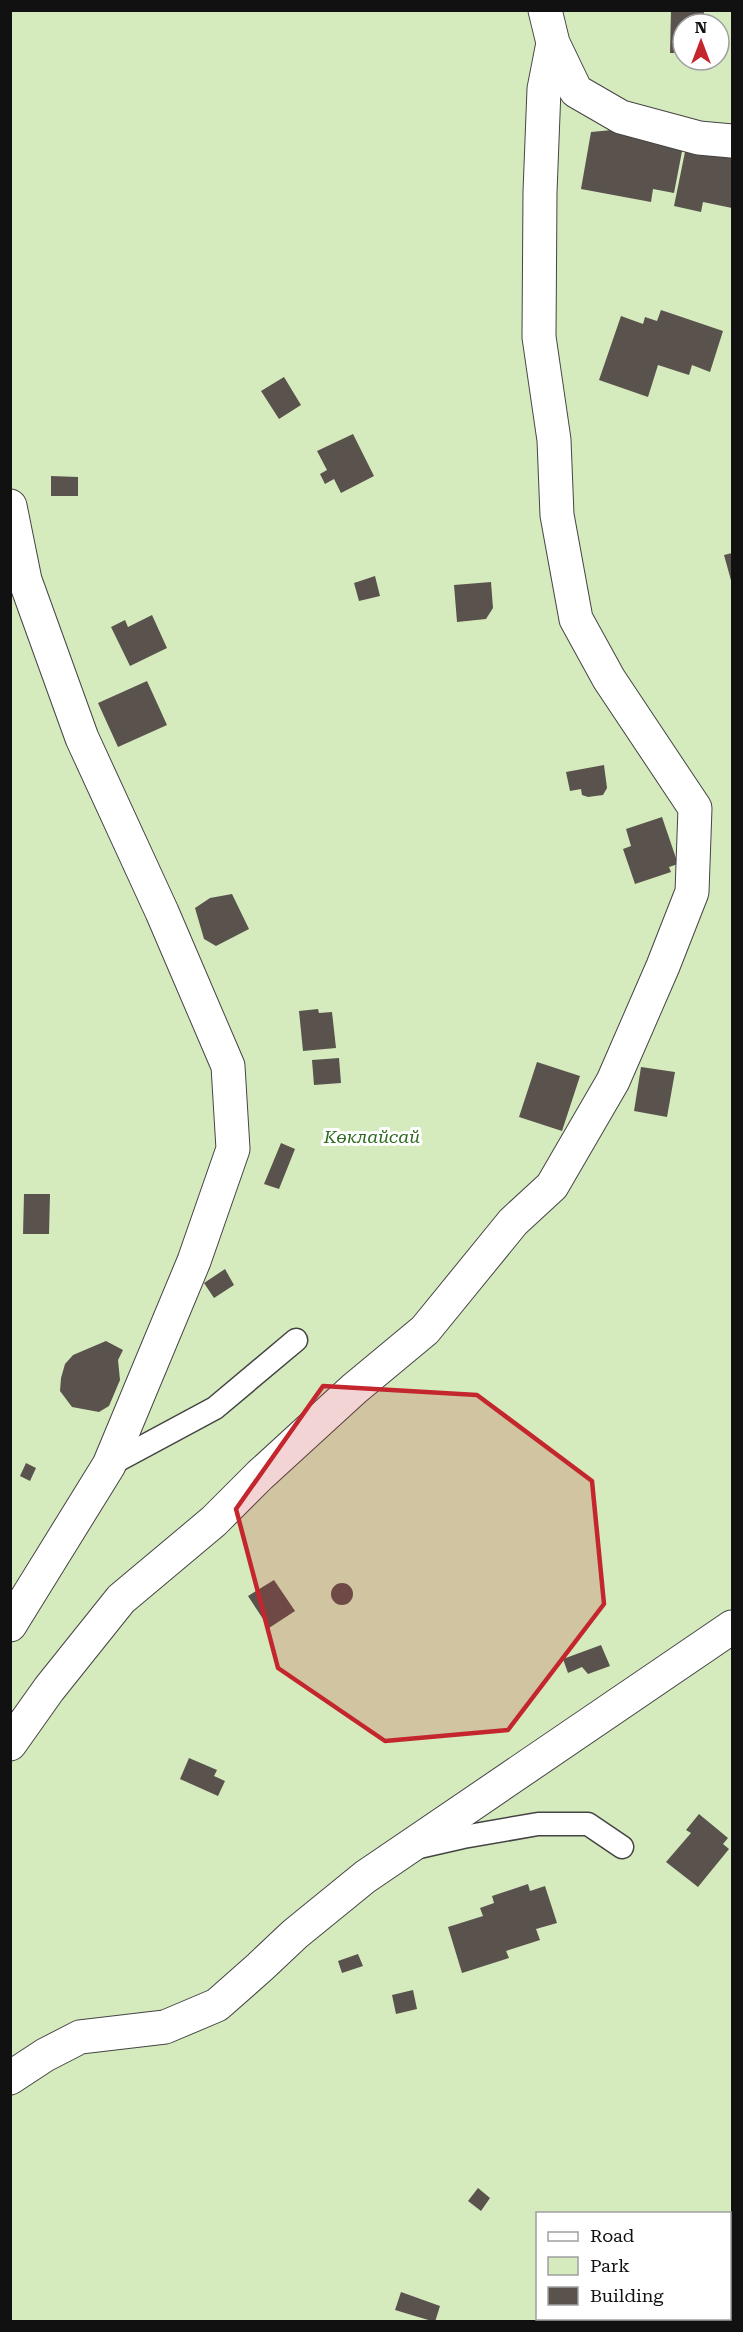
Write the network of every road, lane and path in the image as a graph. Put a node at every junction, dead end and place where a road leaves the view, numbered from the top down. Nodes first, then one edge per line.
1 (545, 10) edge
2 (553, 43) junction
3 (732, 141) edge
4 (10, 506) edge
5 (296, 1340) dead end
6 (109, 1465) junction
7 (10, 1625) edge
8 (732, 1627) edge
9 (10, 1744) edge
10 (622, 1847) dead end
11 (405, 1849) junction
12 (10, 2078) edge

1 - 2 street
2 - 3 street
2 - 9 street
4 - 6 street
5 - 6 lane
6 - 7 street
8 - 11 street
10 - 11 lane
11 - 12 street

